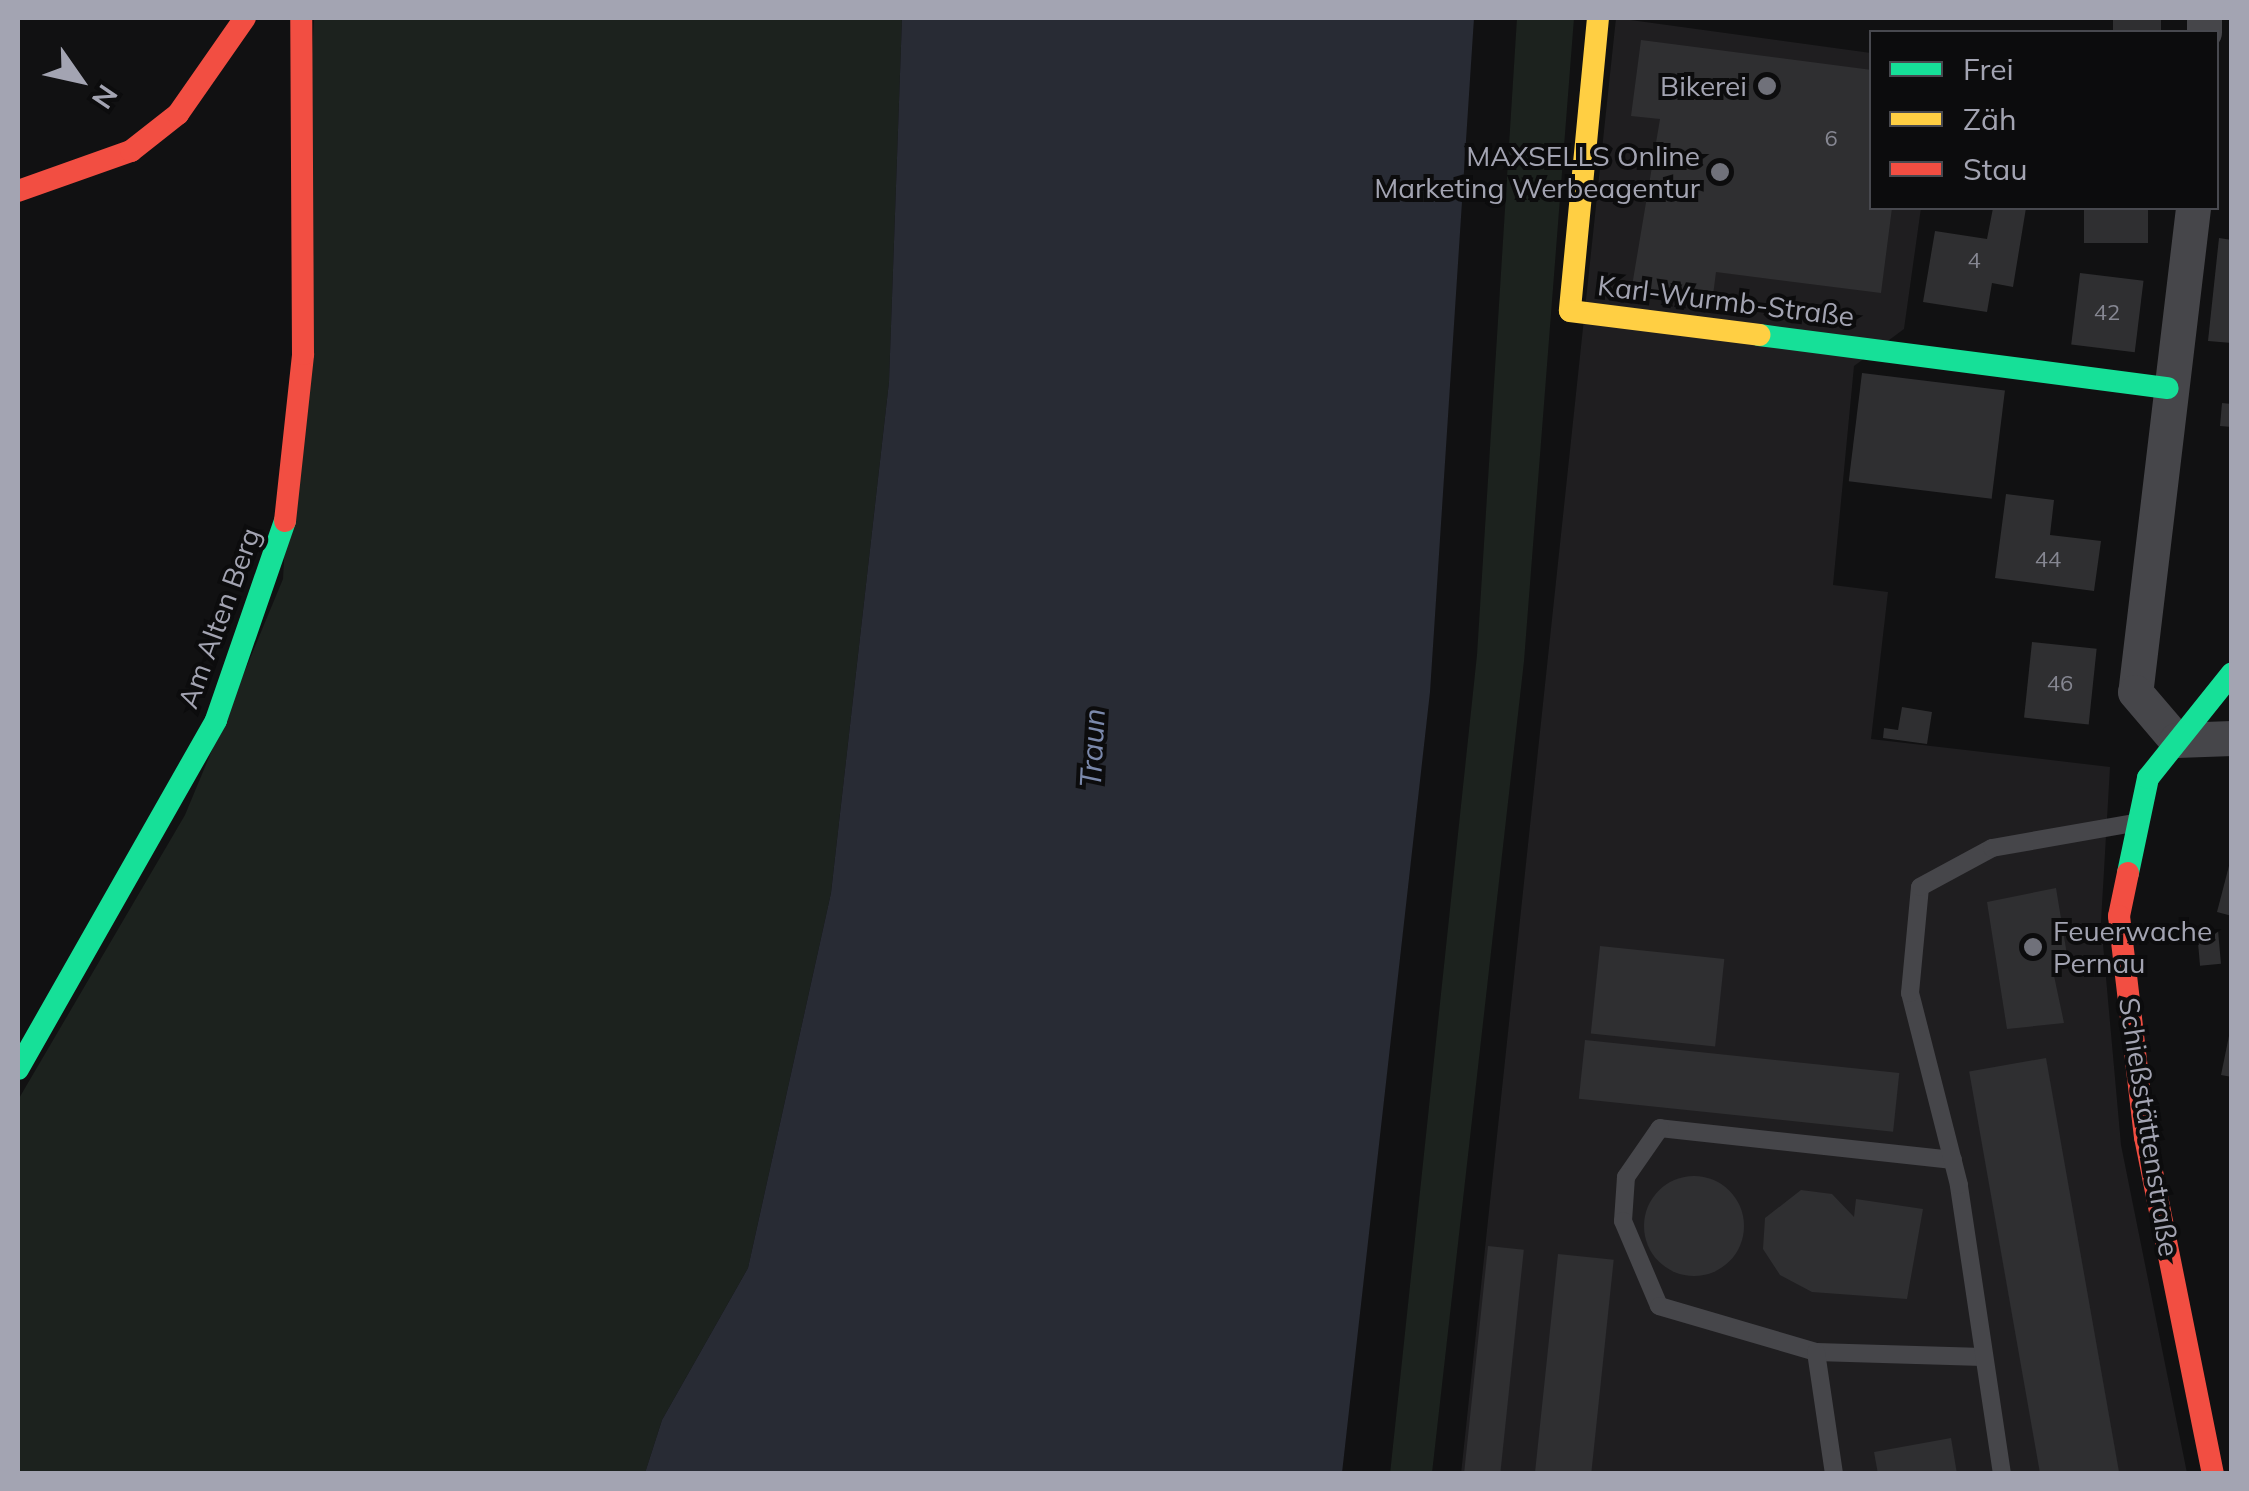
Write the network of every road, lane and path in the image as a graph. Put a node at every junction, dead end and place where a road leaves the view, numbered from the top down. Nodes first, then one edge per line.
1 (245, 18) edge
2 (302, 18) edge
3 (1598, 18) edge
4 (18, 191) edge
5 (2193, 210) edge
6 (2168, 388) junction
7 (2232, 673) edge
8 (2232, 738) edge
9 (2176, 740) junction
10 (2134, 823) junction
11 (18, 1069) edge
12 (1952, 1160) junction
13 (1816, 1352) junction
14 (1982, 1357) junction
15 (1834, 1474) edge
16 (2002, 1474) edge
17 (2213, 1474) edge

1 - 4 street
2 - 11 street, Am Alten Berg
3 - 6 street, Karl-Wurmb-Straße
5 - 6 street
6 - 9 street
7 - 9 street, Schießstättenstraße
8 - 9 street
9 - 10 street, Schießstättenstraße
10 - 12 lane
10 - 17 street, Schießstättenstraße
12 - 13 lane
12 - 14 lane
13 - 14 lane
13 - 15 lane
14 - 16 lane

